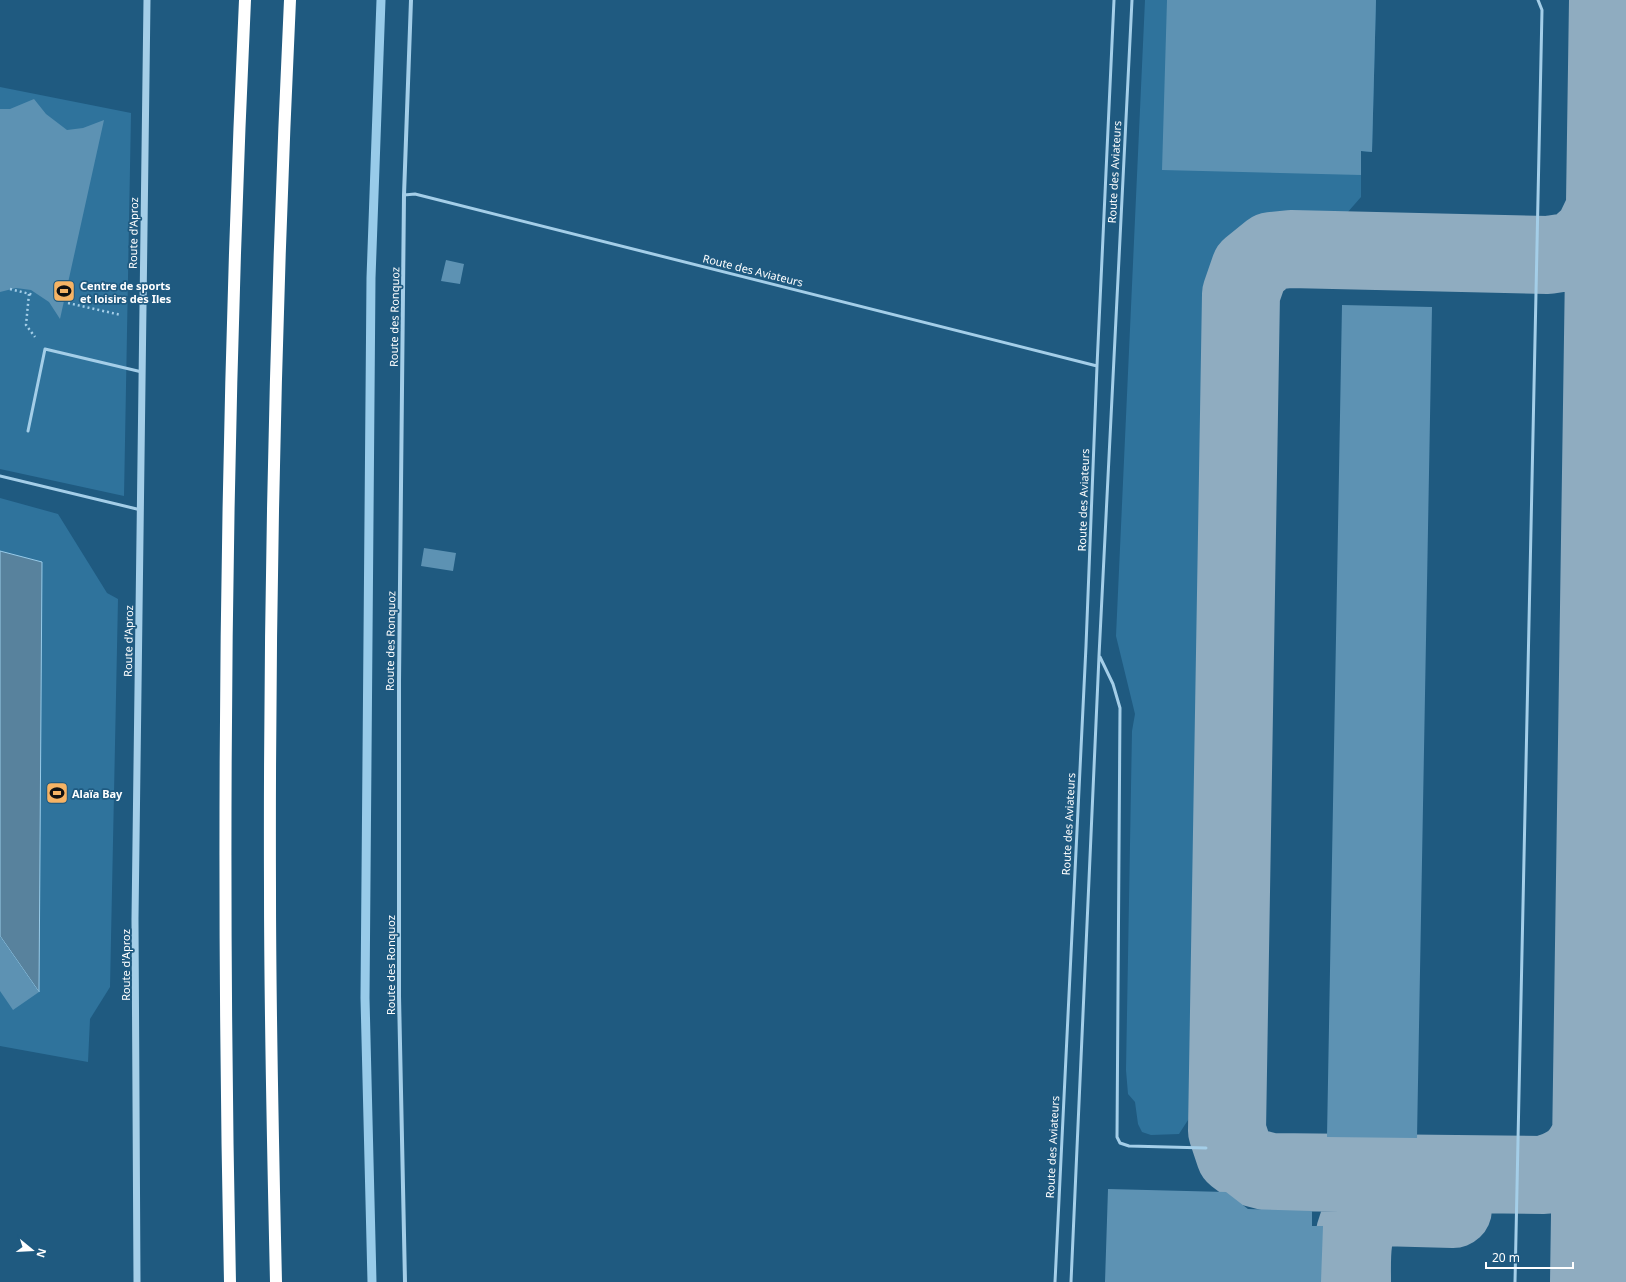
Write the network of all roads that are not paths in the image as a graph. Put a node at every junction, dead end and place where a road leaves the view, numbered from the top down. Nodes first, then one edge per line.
1 (147, 0) edge
2 (245, 0) edge
3 (290, 0) edge
4 (412, 0) edge
5 (1114, 0) edge
6 (1132, 0) edge
7 (1538, 0) edge
8 (404, 194) junction
9 (1096, 366) junction
10 (142, 372) junction
11 (28, 431) dead end
12 (0, 476) edge
13 (141, 510) junction
14 (1099, 656) junction
15 (1206, 1148) dead end
16 (137, 1282) edge
17 (230, 1282) edge
18 (276, 1282) edge
19 (405, 1282) edge
20 (1054, 1282) edge
21 (1071, 1282) edge
22 (1515, 1282) edge

1 - 10 street, Route d'Aproz
2 - 17 highway
3 - 18 highway
4 - 8 street, Route des Ronquoz
5 - 9 lane, Route des Aviateurs
6 - 14 lane, Route des Aviateurs
7 - 22 lane
8 - 9 lane, Route des Aviateurs
8 - 19 street, Route des Ronquoz
9 - 20 lane, Route des Aviateurs
10 - 11 lane
10 - 13 street, Route d'Aproz
12 - 13 lane
13 - 16 street, Route d'Aproz
14 - 15 lane
14 - 21 lane, Route des Aviateurs

